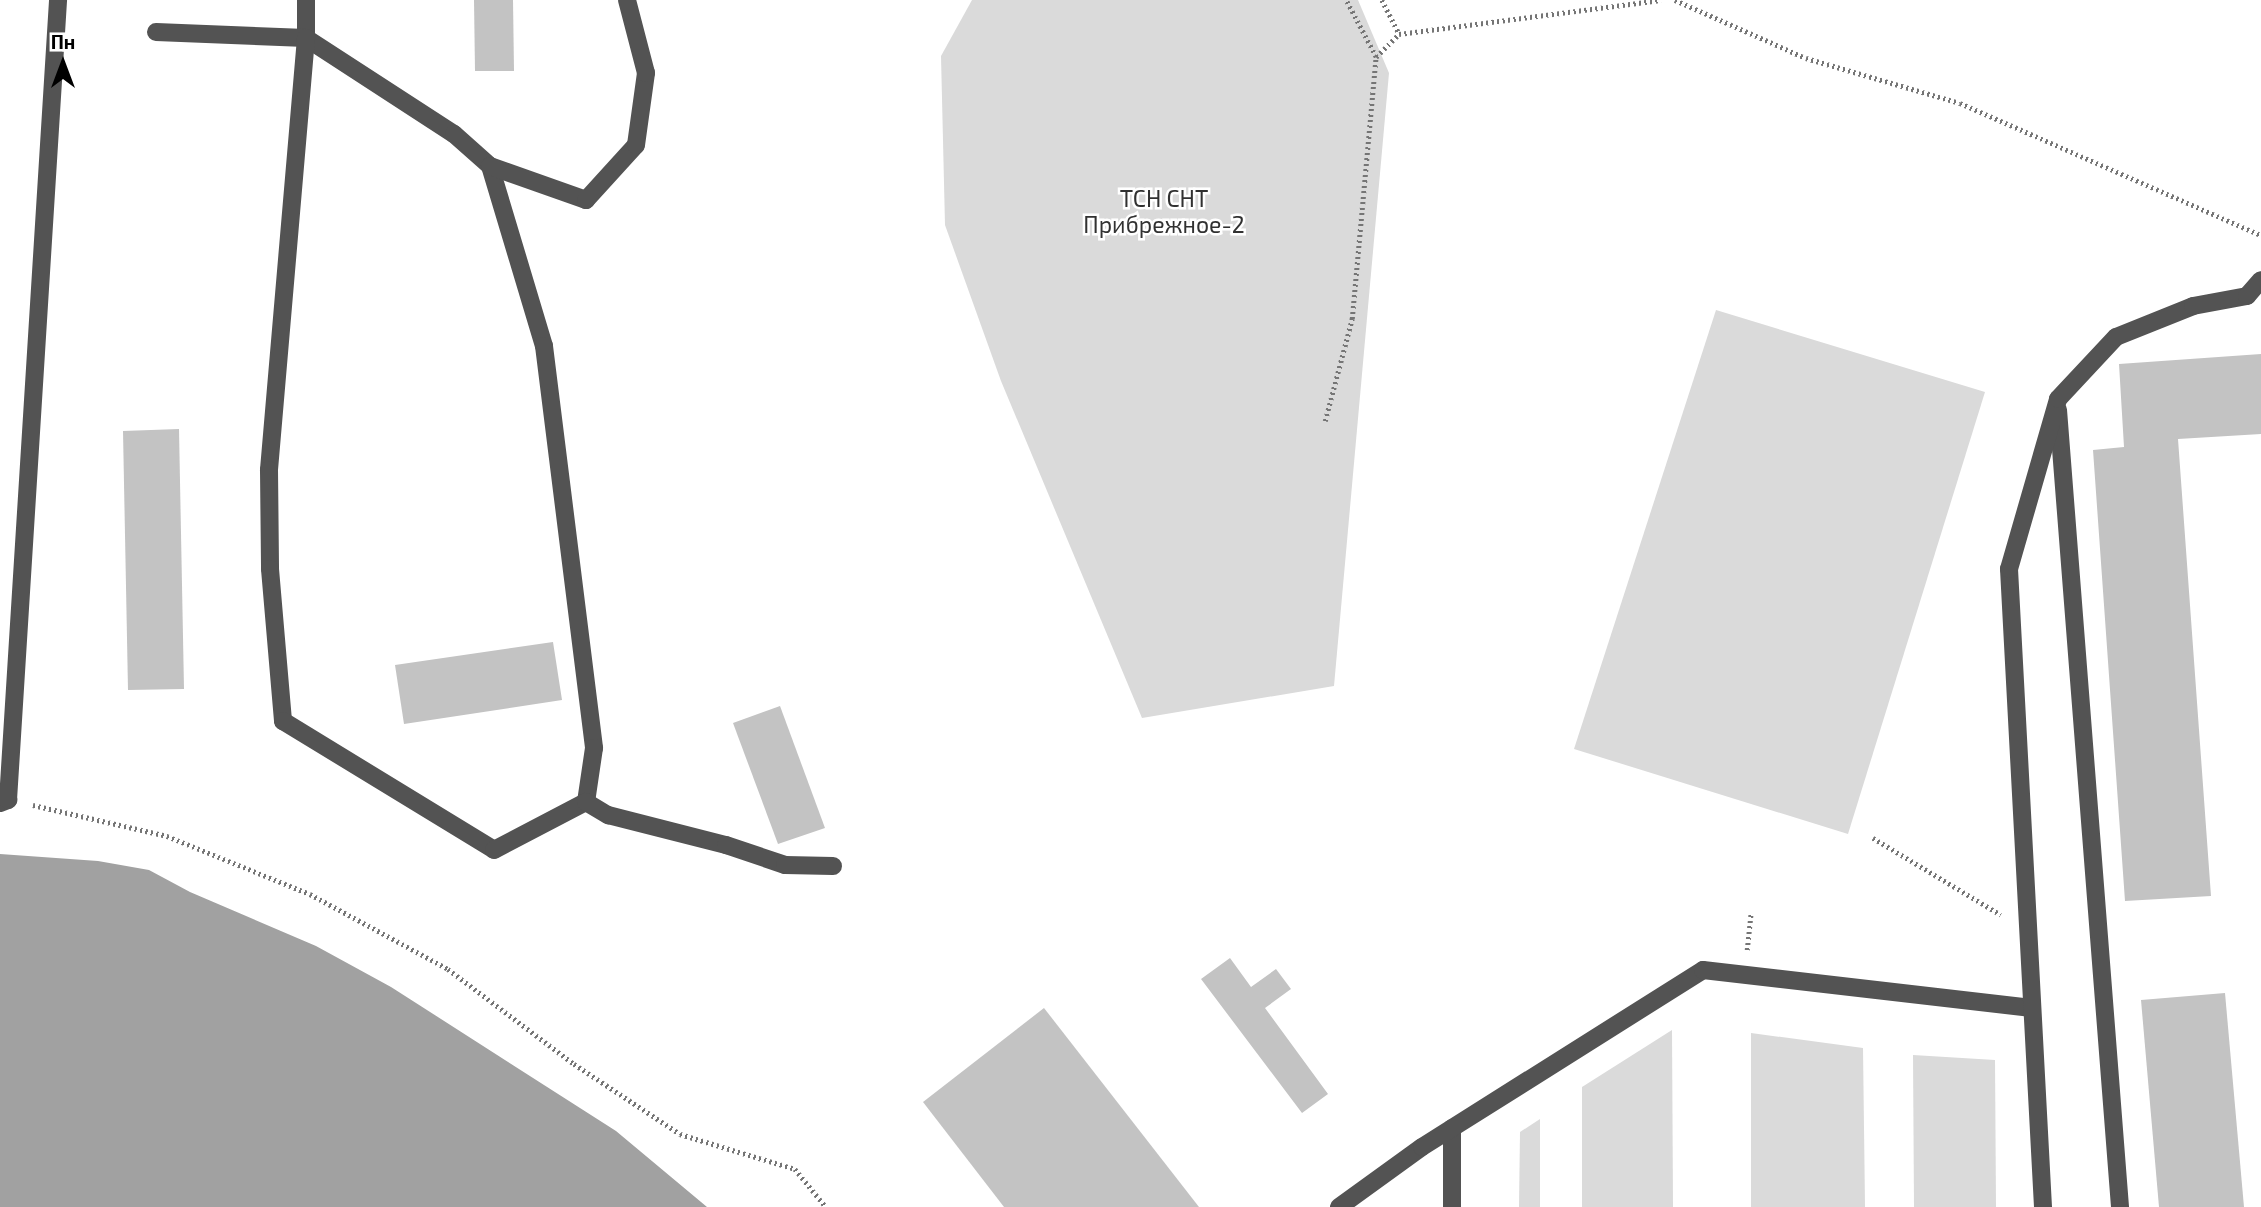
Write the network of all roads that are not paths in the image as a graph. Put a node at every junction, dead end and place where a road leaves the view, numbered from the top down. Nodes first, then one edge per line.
1 (58, 0) edge
2 (306, 0) edge
3 (627, 0) edge
4 (156, 32) dead end
5 (306, 38) junction
6 (490, 166) junction
7 (2261, 280) edge
8 (2058, 399) junction
9 (4, 801) edge
10 (586, 802) junction
11 (833, 866) dead end
12 (2032, 1008) junction
13 (1452, 1128) junction
14 (1339, 1207) edge
15 (1452, 1207) edge
16 (2043, 1207) edge
17 (2120, 1207) edge

1 - 9 street
2 - 5 street
3 - 6 street
4 - 5 street
5 - 6 street
5 - 10 street
6 - 10 street
7 - 8 street
8 - 12 street
8 - 17 street
10 - 11 street
12 - 13 street
12 - 16 street
13 - 14 street
13 - 15 street

